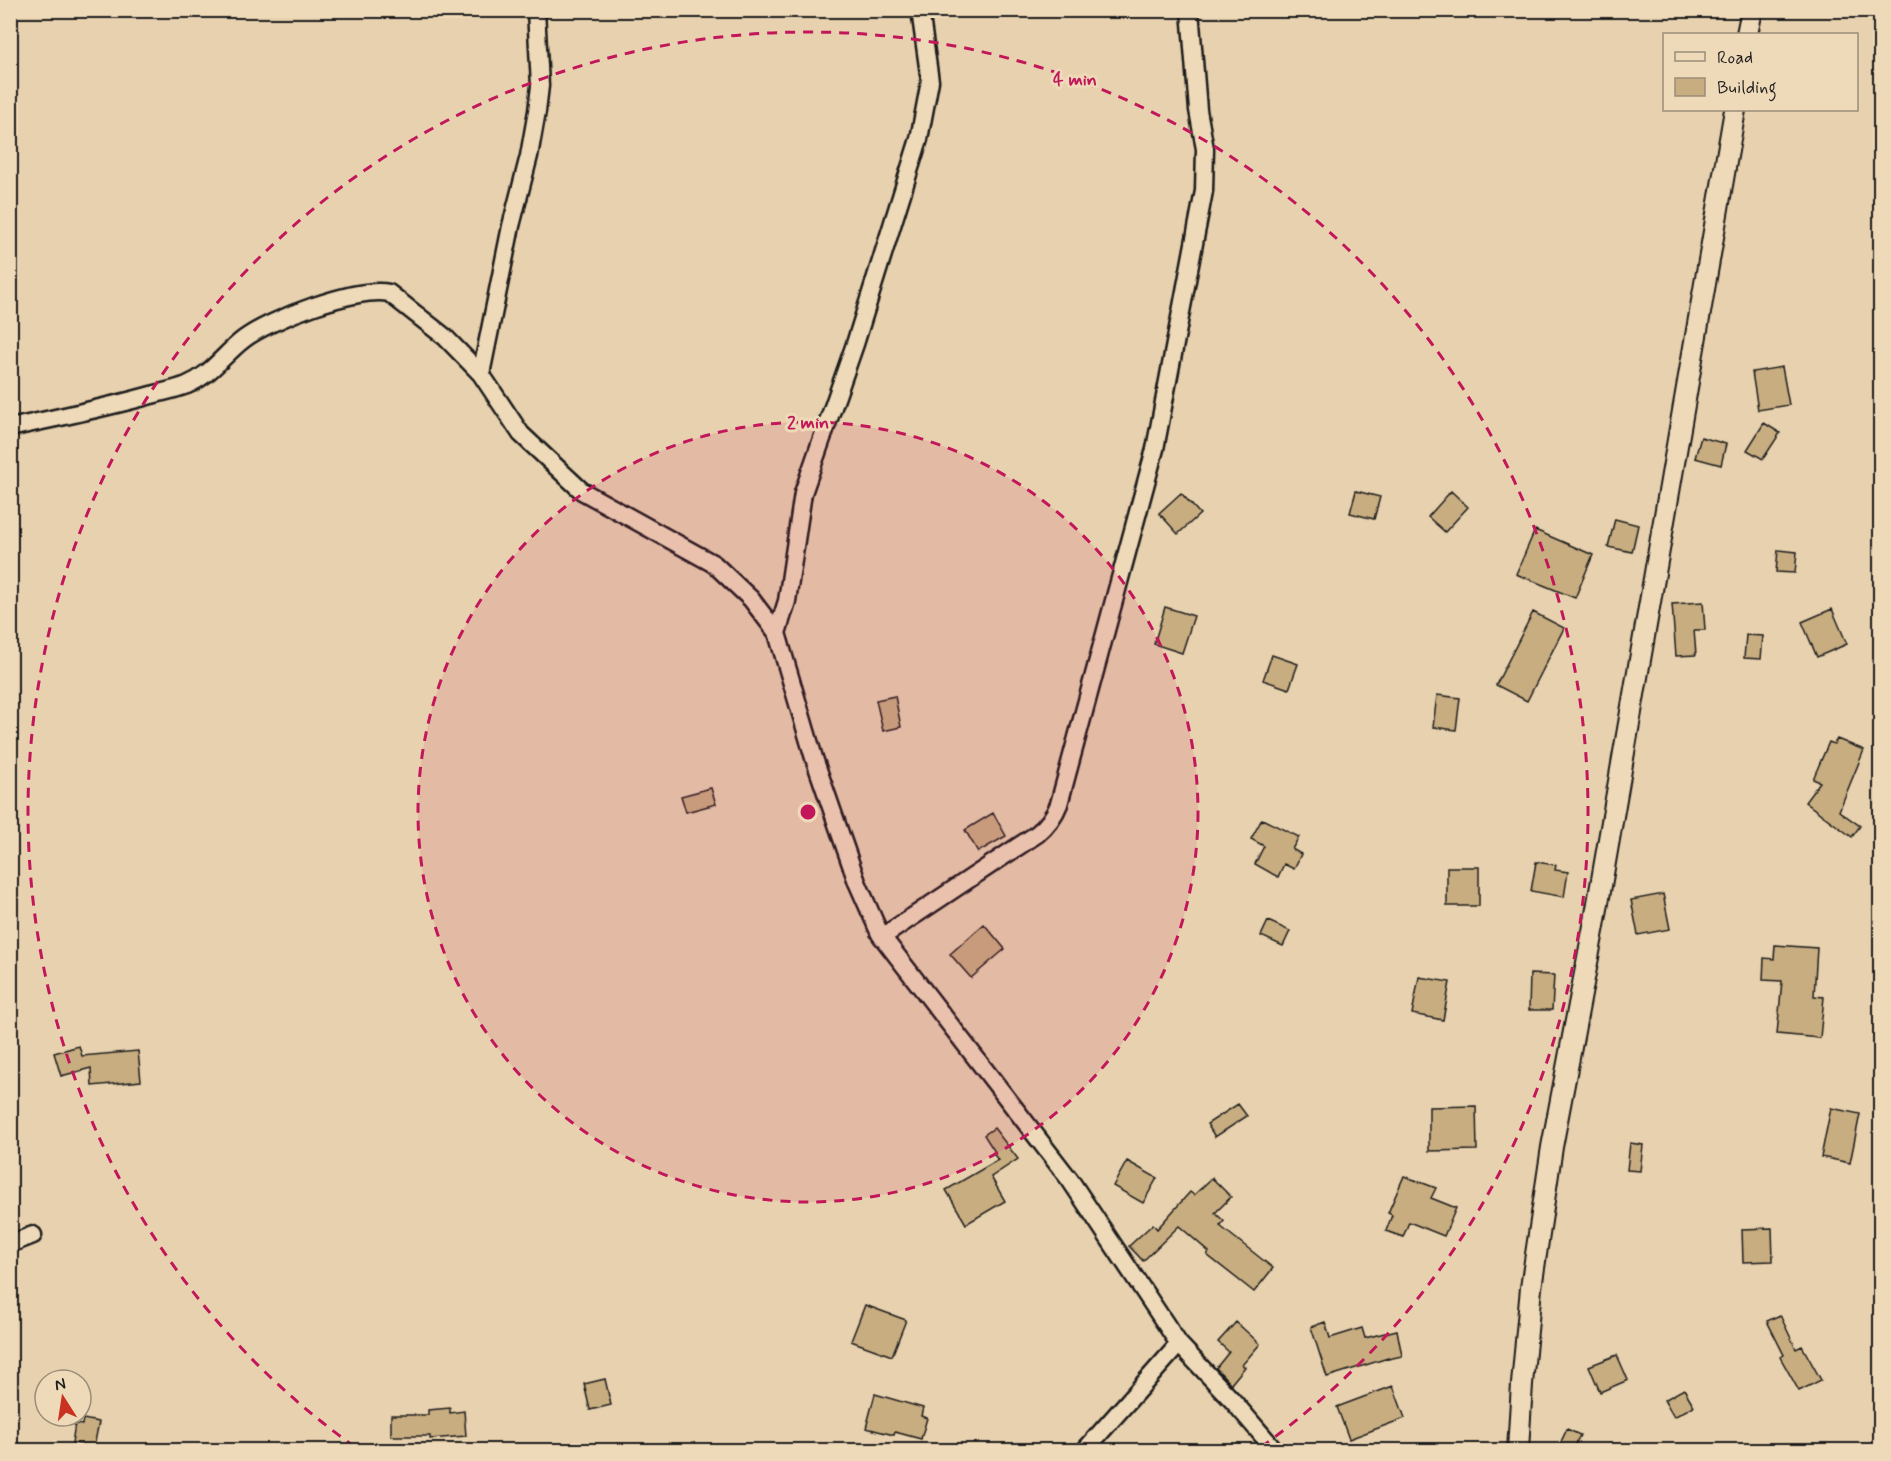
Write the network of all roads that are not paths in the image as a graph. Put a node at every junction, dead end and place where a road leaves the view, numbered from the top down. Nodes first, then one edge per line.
1 (536, 10) edge
2 (920, 10) edge
3 (1190, 10) edge
4 (1752, 10) edge
5 (1748, 33) edge
6 (1735, 111) edge
7 (481, 374) junction
8 (10, 428) edge
9 (777, 633) junction
10 (882, 937) junction
11 (33, 1235) dead end
12 (10, 1244) edge
13 (1179, 1344) junction
14 (1085, 1450) edge
15 (1275, 1450) edge
16 (1518, 1450) edge

1 - 7 street
2 - 9 street
3 - 10 street
4 - 5 street
6 - 16 street
7 - 8 street
7 - 9 street
9 - 10 street
10 - 13 street
11 - 12 street
13 - 14 street
13 - 15 street

